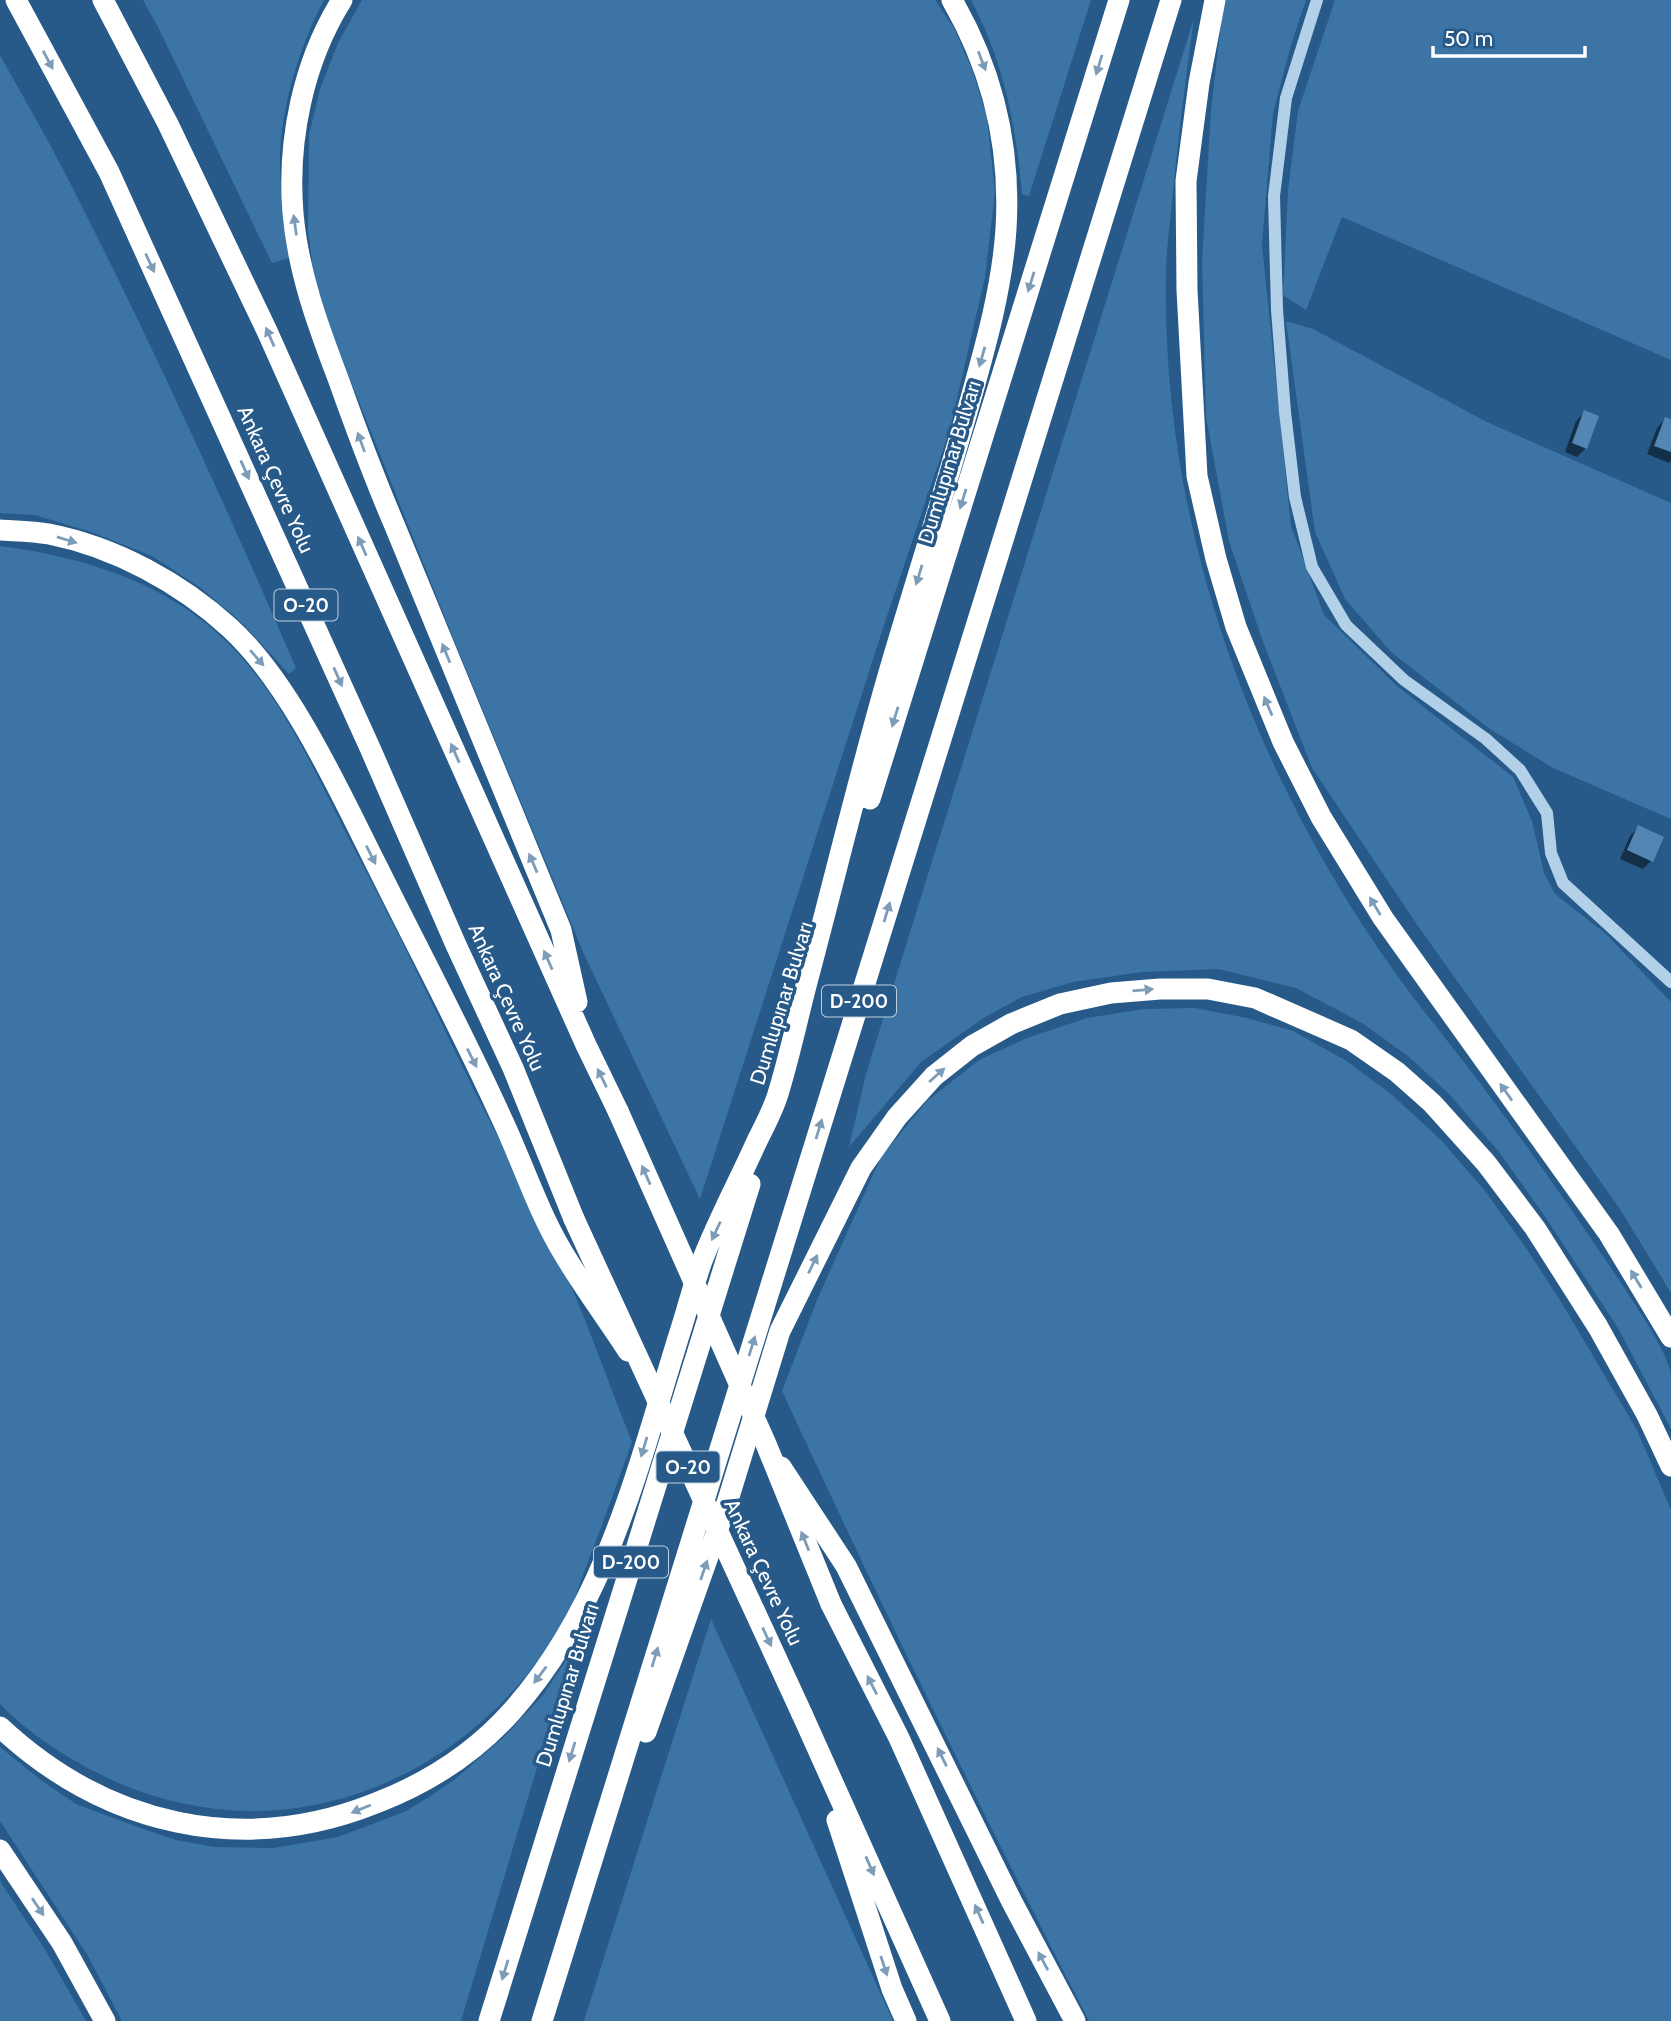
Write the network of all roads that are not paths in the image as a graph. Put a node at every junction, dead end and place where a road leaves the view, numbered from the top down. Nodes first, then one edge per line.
1 (16, 0) edge
2 (103, 0) edge
3 (342, 0) edge
4 (952, 0) edge
5 (1119, 0) edge
6 (1171, 0) edge
7 (1215, 0) edge
8 (1317, 0) edge
9 (0, 530) edge
10 (1671, 982) edge
11 (586, 1045) junction
12 (775, 1103) junction
13 (1671, 1337) edge
14 (650, 1384) junction
15 (766, 1444) junction
16 (1671, 1466) edge
17 (802, 1714) junction
18 (0, 1727) edge
19 (0, 1850) edge
20 (544, 2015) edge
21 (104, 2021) edge
22 (489, 2021) edge
23 (906, 2021) edge
24 (940, 2021) edge
25 (1026, 2021) edge
26 (1075, 2021) edge

1 -> 14 highway, Ankara Çevre Yolu / O-20, bridge
11 -> 2 highway
11 -> 3 highway
4 -> 12 highway
5 -> 12 highway, Dumlupınar Bulvarı / D-200
20 -> 6 highway, D-200
13 -> 7 highway
8 - 10 street
9 -> 14 highway, bridge
15 -> 11 highway, bridge
12 -> 18 highway
12 -> 22 highway, Dumlupınar Bulvarı / D-200
14 -> 17 highway, Ankara Çevre Yolu / O-20, bridge
25 -> 15 highway, bridge
26 -> 15 highway, bridge
20 -> 16 highway
17 -> 23 highway
17 -> 24 highway, Ankara Çevre Yolu / O-20
19 -> 21 highway

